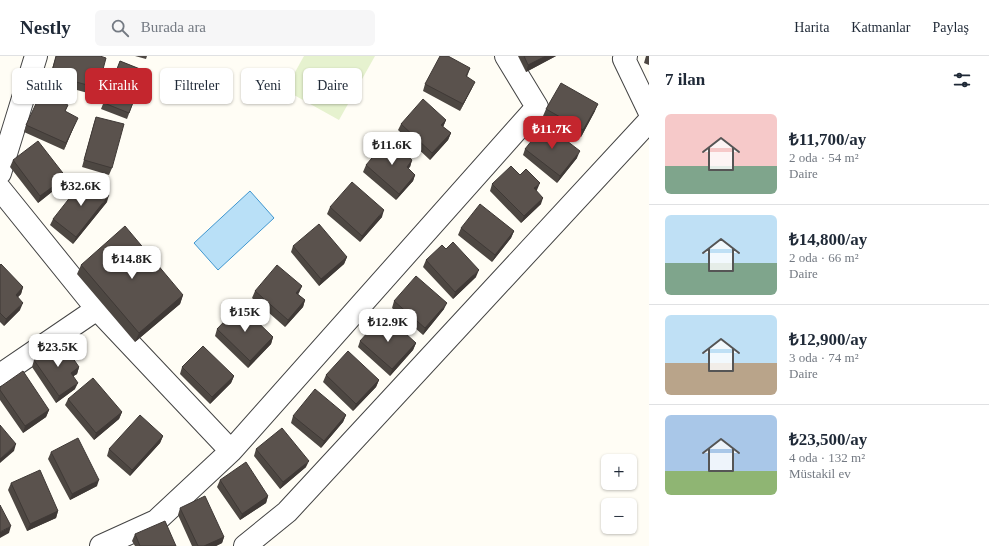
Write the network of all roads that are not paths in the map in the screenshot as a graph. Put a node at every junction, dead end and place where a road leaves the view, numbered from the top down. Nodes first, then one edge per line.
1 (36, 56) edge
2 (506, 56) edge
3 (626, 56) edge
4 (649, 111) edge
5 (649, 121) edge
6 (0, 173) edge
7 (0, 189) edge
8 (97, 308) junction
9 (0, 375) edge
10 (231, 451) junction
11 (101, 546) edge
12 (245, 546) edge

1 - 6 street
2 - 10 street
3 - 4 street
5 - 12 street
7 - 8 street
8 - 9 street
8 - 10 street
10 - 11 street

